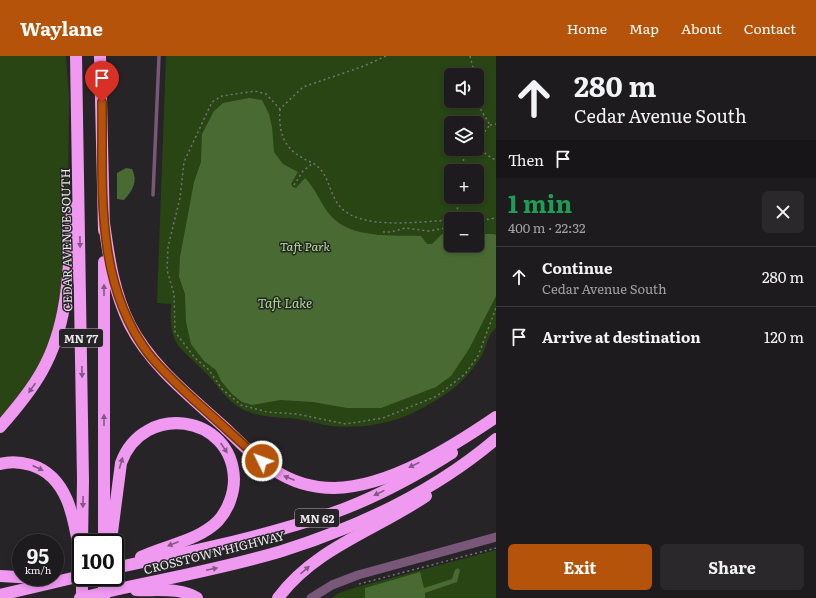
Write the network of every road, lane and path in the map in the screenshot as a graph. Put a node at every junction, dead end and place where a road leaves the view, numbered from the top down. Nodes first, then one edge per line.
1 (72, 56) edge
2 (76, 56) edge
3 (100, 56) edge
4 (160, 56) edge
5 (386, 56) edge
6 (470, 56) edge
7 (473, 68) edge
8 (76, 82) junction
9 (480, 108) edge
10 (280, 109) junction
11 (496, 124) edge
12 (490, 125) junction
13 (484, 132) edge
14 (77, 133) junction
15 (484, 151) edge
16 (496, 160) edge
17 (312, 163) junction
18 (294, 185) dead end
19 (153, 195) dead end
20 (496, 218) edge
21 (444, 220) edge
22 (484, 220) edge
23 (104, 223) junction
24 (444, 229) edge
25 (383, 232) dead end
26 (386, 233) junction
27 (386, 236) dead end
28 (496, 308) edge
29 (496, 417) edge
30 (496, 423) edge
31 (0, 427) edge
32 (496, 439) edge
33 (471, 458) junction
34 (0, 464) edge
35 (76, 534) edge
36 (82, 534) edge
37 (104, 534) edge
38 (111, 534) edge
39 (496, 537) edge
40 (496, 548) edge
41 (124, 565) edge
42 (124, 566) edge
43 (0, 576) edge
44 (12, 576) edge
45 (357, 584) dead end
46 (38, 586) edge
47 (81, 586) edge
48 (104, 586) edge
49 (119, 589) junction
50 (0, 595) edge
51 (81, 598) edge
52 (104, 598) edge
53 (197, 598) edge
54 (278, 598) edge
55 (311, 598) edge

1 - 8 highway
2 - 8 highway, CEDAR AVENUE SOUTH / MN 77
3 - 23 highway, MN 77
4 - 19 lane
5 - 10 path
6 - 7 path
8 - 14 highway, CEDAR AVENUE SOUTH / MN 77
9 - 12 path
10 - 17 path
10 - 28 path
11 - 12 path
12 - 13 path
14 -> 31 highway
14 -> 36 highway, CEDAR AVENUE SOUTH / MN 77
15 - 16 path
17 - 18 path
17 - 21 path
20 - 22 path
29 -> 23 highway
37 -> 23 highway, MN 77
24 - 26 path
25 - 26 path
26 - 27 path
30 -> 42 highway, CROSSTOWN HIGHWAY / MN 62
32 - 33 highway, CROSSTOWN HIGHWAY / MN 62
49 -> 33 highway, CROSSTOWN HIGHWAY / MN 62
54 -> 33 highway
34 -> 35 highway
38 -> 41 highway
39 - 55 street
40 - 45 path
43 - 44 highway
46 - 50 highway
47 - 51 highway
48 - 52 highway
49 - 51 highway, CROSSTOWN HIGHWAY / MN 62, bridge
49 - 53 highway

